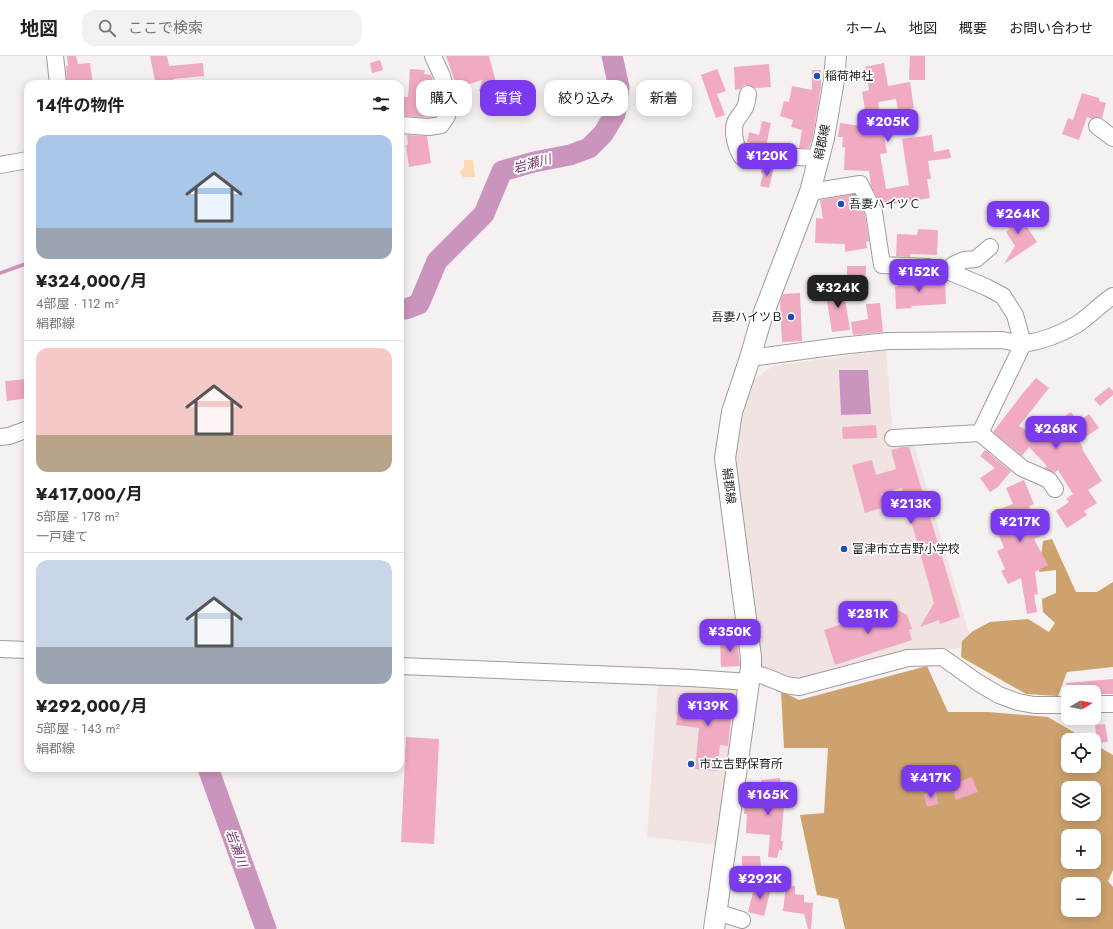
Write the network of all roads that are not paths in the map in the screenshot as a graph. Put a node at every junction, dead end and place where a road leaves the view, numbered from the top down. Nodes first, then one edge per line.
1 (55, 56) edge
2 (433, 56) edge
3 (836, 56) edge
4 (58, 80) edge
5 (748, 94) dead end
6 (404, 125) edge
7 (1097, 126) dead end
8 (1113, 138) edge
9 (819, 158) junction
10 (24, 161) edge
11 (0, 165) edge
12 (810, 192) junction
13 (990, 247) dead end
14 (950, 272) junction
15 (1113, 296) edge
16 (1023, 344) junction
17 (750, 358) junction
18 (24, 430) edge
19 (980, 433) junction
20 (0, 437) edge
21 (893, 438) dead end
22 (1055, 489) dead end
23 (0, 649) edge
24 (24, 650) edge
25 (404, 666) edge
26 (750, 677) junction
27 (1101, 704) edge
28 (1113, 704) edge
29 (1061, 705) edge
30 (742, 920) dead end
31 (715, 921) edge

1 - 4 street
2 - 6 street
3 - 9 main road, 絹郡線
5 - 9 street
7 - 8 street
9 - 12 main road, 絹郡線
10 - 11 street
12 - 14 street
12 - 17 main road, 絹郡線
13 - 14 street
14 - 16 street
15 - 16 street
16 - 17 street
16 - 19 street
17 - 26 main road, 絹郡線
18 - 20 street
19 - 21 street
19 - 22 street
23 - 24 street
25 - 26 street
26 - 29 street
26 - 31 main road, 絹郡線
27 - 28 street
30 - 31 street

